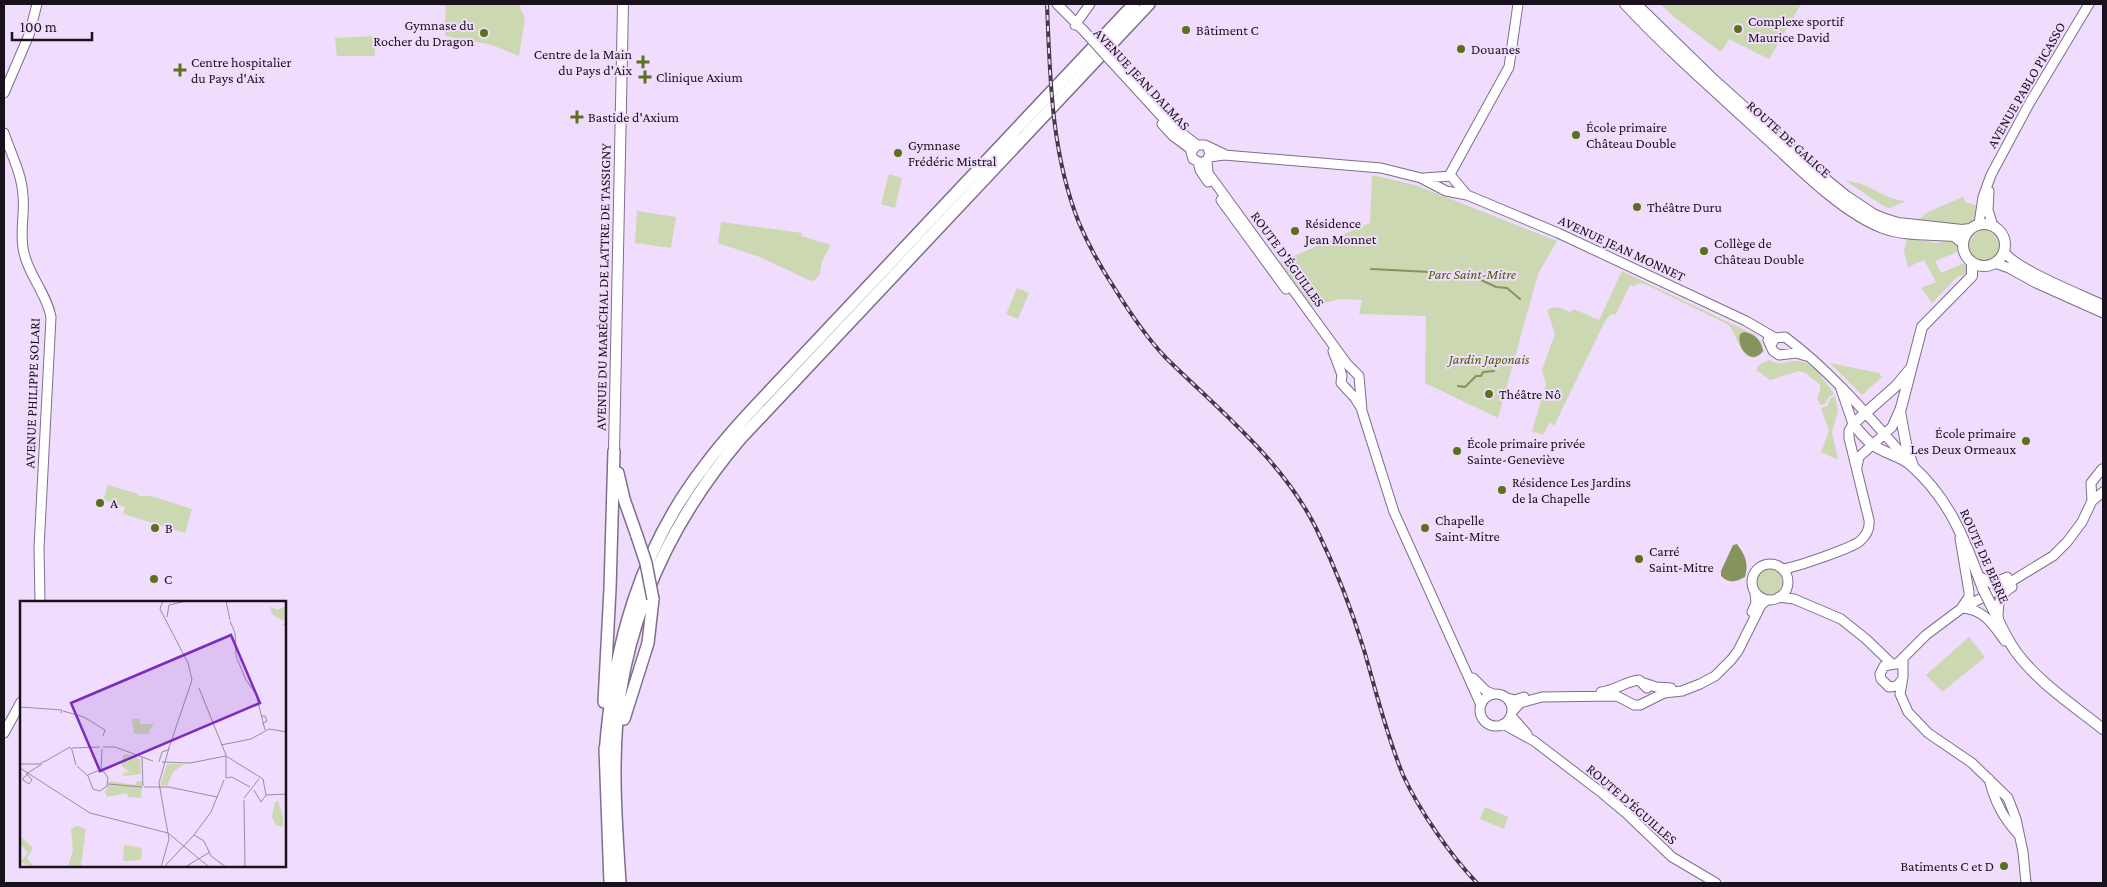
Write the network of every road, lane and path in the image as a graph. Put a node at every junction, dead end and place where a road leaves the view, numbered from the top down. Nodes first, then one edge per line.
1 (37, 4) edge
2 (623, 4) edge
3 (1057, 4) edge
4 (1090, 4) edge
5 (1134, 4) edge
6 (1149, 4) edge
7 (1518, 4) edge
8 (1625, 4) edge
9 (1636, 4) edge
10 (2089, 4) edge
11 (1075, 25) junction
12 (4, 93) edge
13 (4, 133) edge
14 (1194, 147) junction
15 (1206, 157) junction
16 (1989, 181) junction
17 (1448, 182) junction
18 (1993, 226) junction
19 (1974, 227) junction
20 (1962, 243) junction
21 (2004, 252) junction
22 (1972, 263) junction
23 (1990, 265) junction
24 (2103, 305) edge
25 (2103, 313) edge
26 (1789, 340) junction
27 (1773, 341) junction
28 (1920, 342) junction
29 (1786, 354) junction
30 (1812, 358) junction
31 (1912, 368) junction
32 (1354, 371) junction
33 (1342, 375) junction
34 (1359, 385) junction
35 (1840, 386) junction
36 (1348, 390) junction
37 (1901, 406) junction
38 (1362, 411) junction
39 (1866, 413) junction
40 (1853, 424) junction
41 (1884, 434) junction
42 (1872, 445) junction
43 (614, 451) junction
44 (1913, 466) junction
45 (1857, 467) junction
46 (2101, 473) edge
47 (2098, 492) edge
48 (1956, 520) junction
49 (2060, 549) junction
50 (1804, 564) junction
51 (1782, 568) junction
52 (1979, 576) junction
53 (1788, 583) junction
54 (1755, 593) junction
55 (1779, 597) junction
56 (1794, 599) junction
57 (1767, 600) junction
58 (40, 601) edge
59 (1962, 608) junction
60 (1998, 620) junction
61 (2007, 636) junction
62 (2012, 647) junction
63 (1895, 665) junction
64 (1464, 666) junction
65 (1902, 680) junction
66 (1644, 683) junction
67 (1626, 686) junction
68 (1893, 687) junction
69 (1493, 694) junction
70 (1900, 694) junction
71 (1506, 698) junction
72 (1626, 700) junction
73 (1646, 700) junction
74 (20, 704) edge
75 (1481, 705) junction
76 (1512, 714) junction
77 (2103, 723) edge
78 (1503, 724) junction
79 (2103, 729) edge
80 (4, 733) edge
81 (1534, 741) junction
82 (605, 754) junction
83 (615, 785) junction
84 (610, 883) edge
85 (620, 883) edge
86 (1716, 883) edge
87 (2026, 883) edge

1 - 12 street
2 - 43 main road, AVENUE DU MARÉCHAL DE LATTRE DE TASSIGNY
3 - 11 street, AVENUE JEAN DALMAS
4 - 11 street
5 - 82 highway
6 - 83 highway
7 - 17 street
8 - 20 main road, ROUTE DE GALICE
9 - 19 main road, ROUTE DE GALICE
10 - 16 street, AVENUE PABLO PICASSO
11 - 14 street, AVENUE JEAN DALMAS, bridge
13 - 58 street, AVENUE PHILIPPE SOLARI
14 - 15 street, AVENUE JEAN MONNET
14 - 15 street
15 - 17 street, AVENUE JEAN MONNET
15 - 32 street, ROUTE D'ÉGUILLES
15 - 33 street, ROUTE D'ÉGUILLES
16 - 18 street, AVENUE PABLO PICASSO
16 - 19 street, AVENUE PABLO PICASSO
17 - 27 street, AVENUE JEAN MONNET
18 - 19 main road
18 - 21 main road
19 - 20 main road
20 - 22 main road
21 - 23 main road
21 - 24 street
22 - 23 main road
22 - 28 main road
23 - 25 street
23 - 28 main road
26 - 27 street, AVENUE JEAN MONNET
26 - 29 street
26 - 30 street, AVENUE JEAN MONNET
27 - 29 street, AVENUE JEAN MONNET
28 - 31 main road
29 - 30 street, AVENUE JEAN MONNET
30 - 35 street, AVENUE JEAN MONNET
31 - 37 main road
31 - 39 main road
32 - 33 street
32 - 34 street
33 - 36 street
34 - 36 street
34 - 38 street
35 - 39 street, AVENUE JEAN MONNET
35 - 40 street, AVENUE JEAN MONNET
36 - 38 street
37 - 41 street
37 - 44 main road
38 - 64 street
39 - 40 main road
39 - 41 street, ROUTE DE BERRE
40 - 42 main road, ROUTE DE BERRE
40 - 45 street
41 - 42 street
41 - 44 street, ROUTE DE BERRE
42 - 44 main road, ROUTE DE BERRE
42 - 45 street
43 - 82 highway
43 - 83 highway, bridge
44 - 48 main road, ROUTE DE BERRE
45 - 50 street
46 - 47 street
47 - 49 street
48 - 52 main road, ROUTE DE BERRE
48 - 59 street
49 - 52 street
49 - 59 street
49 - 60 street
50 - 51 street
50 - 53 street
51 - 53 street
51 - 54 street
52 - 60 main road, ROUTE DE BERRE, bridge
53 - 55 street
53 - 56 street
54 - 57 street
54 - 66 street
55 - 56 street
55 - 57 street
56 - 63 street
57 - 73 street
59 - 62 street
59 - 63 street
60 - 61 main road, ROUTE DE BERRE
61 - 62 main road, ROUTE DE BERRE
61 - 77 main road, ROUTE DE BERRE
62 - 79 main road, ROUTE DE BERRE
63 - 65 street
63 - 68 street
64 - 69 street
64 - 75 street
65 - 68 street
65 - 70 street
66 - 67 street
66 - 73 street
67 - 71 street
67 - 72 street
68 - 70 street
69 - 71 street
69 - 75 street
70 - 87 street
71 - 76 street
72 - 73 street
72 - 76 street
74 - 80 street
75 - 78 street
76 - 78 street
76 - 81 street, ROUTE D'ÉGUILLES
78 - 81 street, ROUTE D'ÉGUILLES
81 - 86 street, ROUTE D'ÉGUILLES
82 - 84 highway
83 - 85 highway

